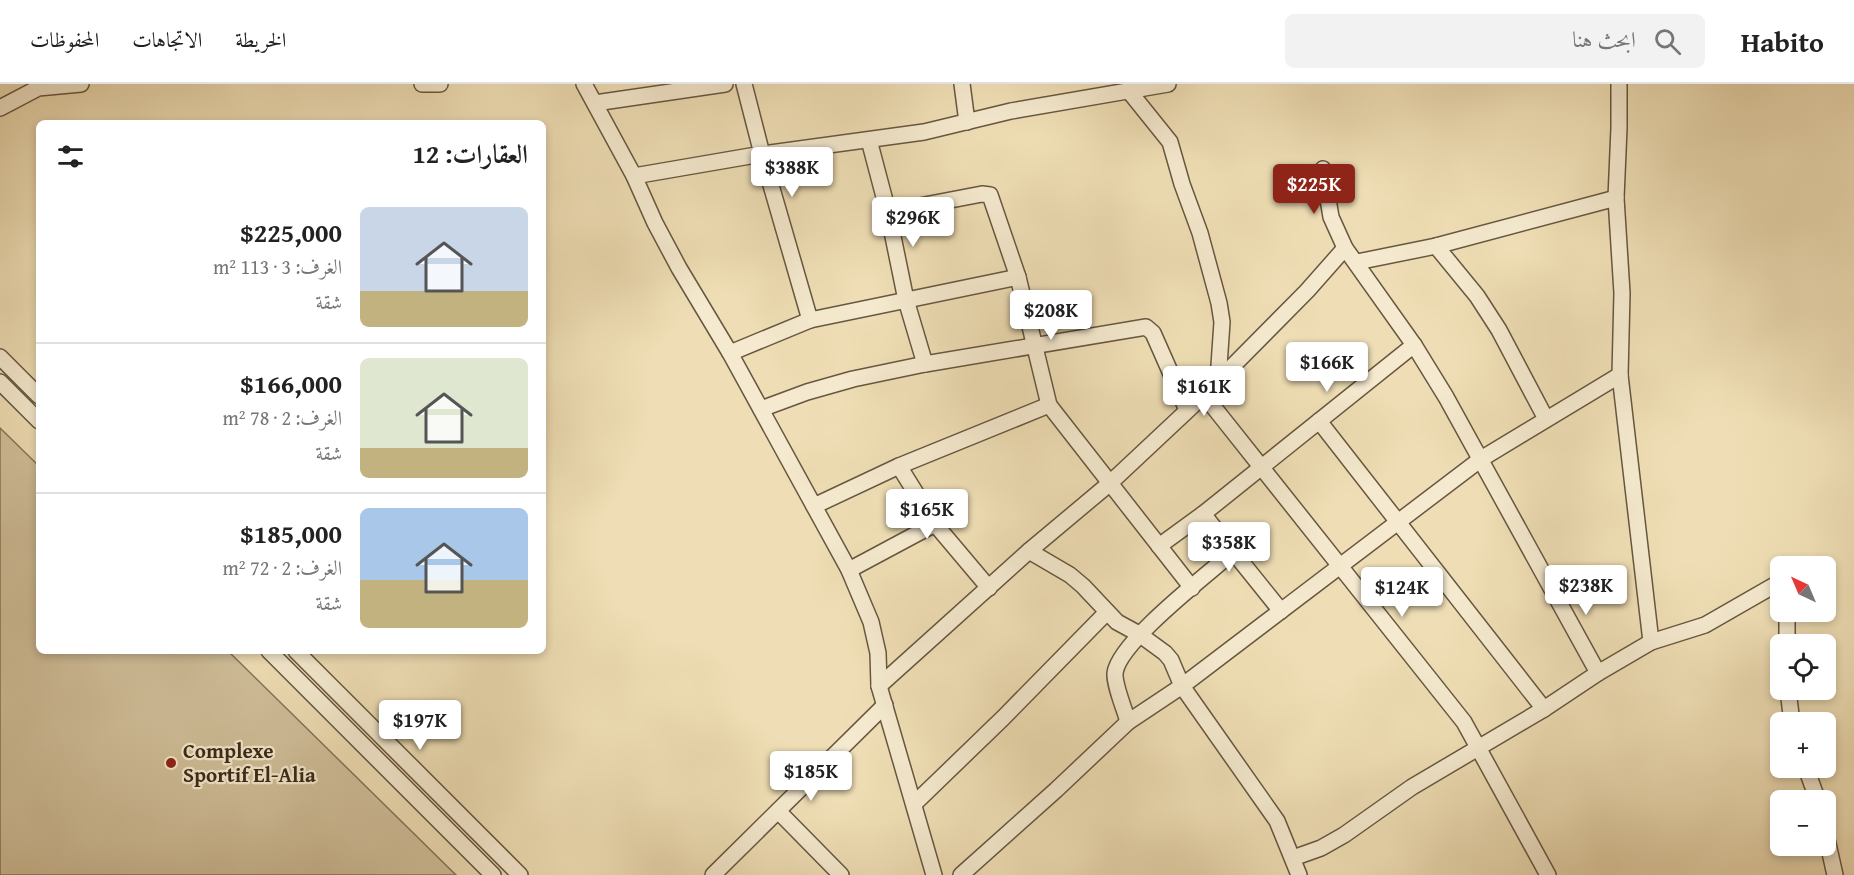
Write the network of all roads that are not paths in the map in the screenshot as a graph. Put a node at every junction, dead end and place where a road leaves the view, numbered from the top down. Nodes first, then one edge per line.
1 (81, 84) edge
2 (422, 84) edge
3 (441, 84) edge
4 (584, 84) edge
5 (725, 84) edge
6 (744, 84) edge
7 (962, 84) edge
8 (1168, 84) edge
9 (1619, 84) edge
10 (1129, 92) junction
11 (595, 103) junction
12 (0, 108) edge
13 (967, 122) junction
14 (868, 140) junction
15 (762, 154) junction
16 (1323, 169) dead end
17 (634, 176) junction
18 (1616, 198) junction
19 (888, 212) junction
20 (1436, 246) junction
21 (1346, 248) junction
22 (1357, 262) junction
23 (1018, 277) junction
24 (906, 300) junction
25 (810, 320) junction
26 (1414, 345) junction
27 (1036, 346) junction
28 (730, 353) junction
29 (0, 357) edge
30 (925, 364) junction
31 (1620, 375) junction
32 (1218, 380) junction
33 (0, 382) edge
34 (36, 393) edge
35 (1204, 395) junction
36 (1049, 405) junction
37 (761, 410) junction
38 (1187, 410) junction
39 (36, 418) edge
40 (1546, 419) junction
41 (1319, 421) junction
42 (1481, 459) junction
43 (899, 466) junction
44 (1261, 467) junction
45 (1109, 484) junction
46 (814, 506) junction
47 (1203, 514) junction
48 (1397, 521) junction
49 (935, 524) junction
50 (1159, 546) junction
51 (1029, 551) junction
52 (1233, 552) junction
53 (1340, 566) junction
54 (849, 570) junction
55 (990, 588) junction
56 (1192, 588) junction
57 (1770, 588) edge
58 (1281, 611) junction
59 (1107, 612) junction
60 (1139, 634) junction
61 (1651, 642) junction
62 (272, 654) edge
63 (299, 654) edge
64 (1598, 673) junction
65 (879, 686) junction
66 (1182, 686) junction
67 (885, 705) junction
68 (1544, 709) junction
69 (1128, 722) junction
70 (1479, 748) junction
71 (914, 804) junction
72 (778, 811) junction
73 (1830, 856) edge
74 (1293, 858) junction
75 (493, 875) edge
76 (520, 875) edge
77 (713, 875) edge
78 (842, 875) edge
79 (934, 875) edge
80 (961, 875) edge
81 (1299, 875) edge
82 (1548, 875) edge
83 (1834, 875) edge

1 - 12 street
2 - 3 street
4 - 11 street
5 - 11 street
6 - 15 street
7 - 13 street
8 - 10 street
9 - 18 street
10 - 13 street
10 - 32 street
11 - 17 street
13 - 14 street
14 - 15 street
14 - 19 street
15 - 17 street
15 - 25 street
16 - 21 street
17 - 28 street
18 - 20 street
18 - 31 street
19 - 23 street
19 - 24 street
20 - 22 street
20 - 40 street
21 - 22 street
21 - 32 street
22 - 26 street
23 - 24 street
23 - 27 street
24 - 25 street
24 - 30 street
25 - 28 street
26 - 41 street
26 - 42 street
27 - 30 street
27 - 36 street
27 - 38 street
28 - 37 street
29 - 34 street
30 - 37 street
31 - 40 street
31 - 61 street
32 - 35 street
33 - 39 street
35 - 38 street
35 - 44 street
36 - 43 street
36 - 45 street
37 - 46 street
38 - 45 street
40 - 42 street
41 - 44 street
41 - 48 street
42 - 48 street
42 - 64 street
43 - 46 street
43 - 49 street
44 - 47 street
44 - 53 street
45 - 50 street
45 - 51 street
46 - 54 street
47 - 50 street
47 - 52 street
48 - 53 street
48 - 68 street
49 - 54 street
49 - 55 street
50 - 56 street
51 - 55 street
51 - 59 street
52 - 56 street
52 - 58 street
53 - 58 street
53 - 70 street
54 - 65 street
55 - 65 street
56 - 60 street
57 - 61 street
58 - 66 street
59 - 60 street
59 - 71 street
60 - 66 street
60 - 69 street
61 - 64 street
62 - 75 street
63 - 76 street
64 - 68 street
65 - 67 street
66 - 69 street
66 - 74 street
67 - 71 street
67 - 72 street
68 - 70 street
69 - 80 street
70 - 74 street
70 - 82 street
71 - 79 street
72 - 77 street
72 - 78 street
73 - 83 street
74 - 81 street

